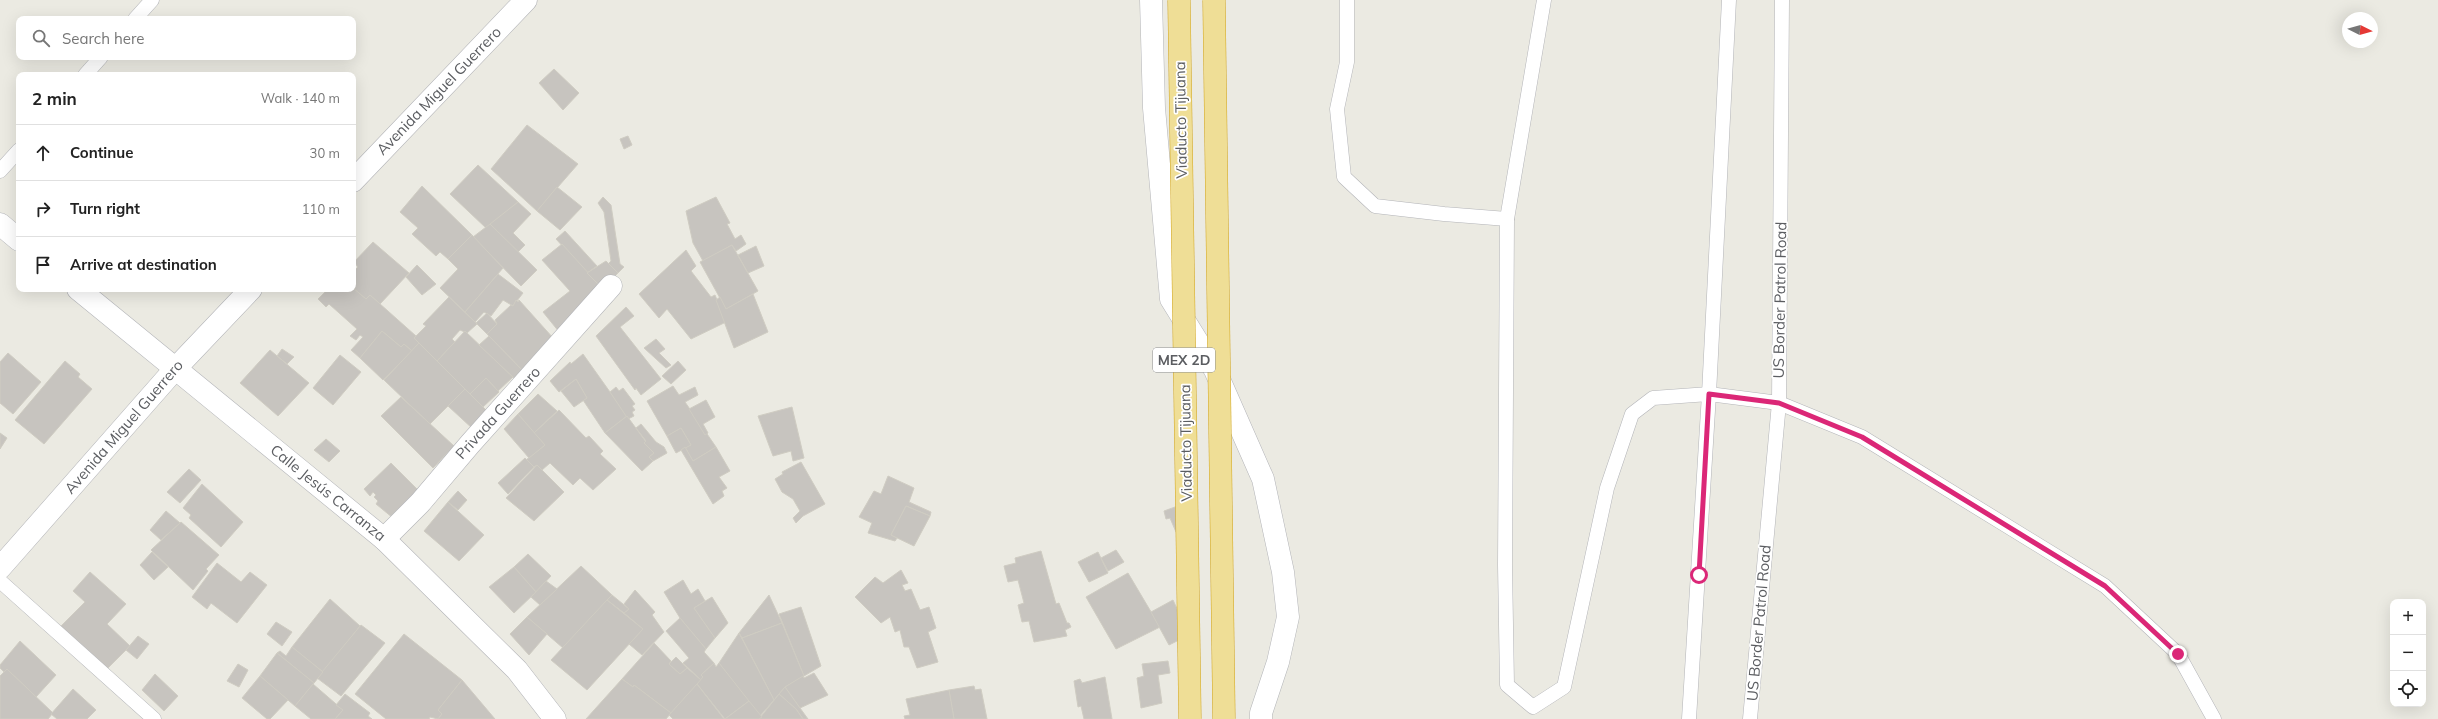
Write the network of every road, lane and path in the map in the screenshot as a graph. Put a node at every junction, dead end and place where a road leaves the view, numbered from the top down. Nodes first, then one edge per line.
1 (152, 0) edge
2 (526, 0) edge
3 (1151, 0) edge
4 (1179, 0) edge
5 (1214, 0) edge
6 (1347, 0) edge
7 (1544, 0) edge
8 (1729, 0) edge
9 (1782, 0) edge
10 (138, 16) edge
11 (98, 60) edge
12 (88, 72) edge
13 (16, 153) edge
14 (0, 171) edge
15 (356, 179) edge
16 (1507, 219) junction
17 (0, 224) edge
18 (16, 237) edge
19 (611, 286) dead end
20 (82, 292) edge
21 (247, 292) edge
22 (175, 369) junction
23 (1709, 394) junction
24 (1779, 403) junction
25 (384, 538) junction
26 (0, 568) edge
27 (0, 581) edge
28 (154, 719) edge
29 (555, 719) edge
30 (1190, 719) edge
31 (1224, 719) edge
32 (1261, 719) edge
33 (1689, 719) edge
34 (1750, 719) edge
35 (2214, 719) edge

1 - 10 lane
2 - 15 street, Avenida Miguel Guerrero
3 - 32 street
4 - 30 highway, Viaducto Tijuana / MEX 2D, bridge
5 - 31 highway, MEX 2D, bridge
6 - 16 lane
7 - 16 lane
8 - 23 lane
9 - 24 lane, US Border Patrol Road
11 - 12 lane
13 - 14 lane
16 - 23 lane
17 - 18 street
19 - 25 street, Privada Guerrero
20 - 22 street, Calle Jesús Carranza
21 - 22 street, Avenida Miguel Guerrero
22 - 25 street, Calle Jesús Carranza
22 - 26 street, Avenida Miguel Guerrero
23 - 24 lane
23 - 33 lane
24 - 34 lane, US Border Patrol Road
24 - 35 lane
25 - 29 street, Calle Jesús Carranza
27 - 28 lane

